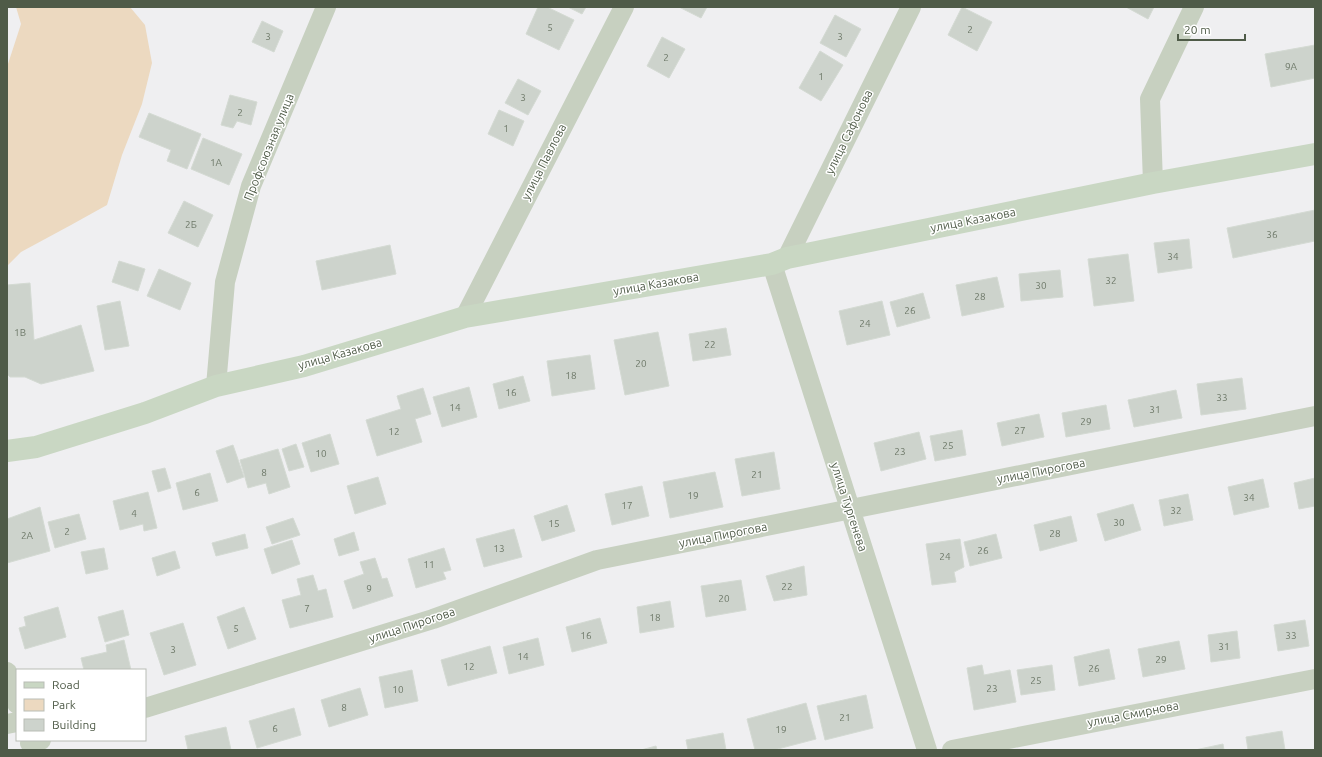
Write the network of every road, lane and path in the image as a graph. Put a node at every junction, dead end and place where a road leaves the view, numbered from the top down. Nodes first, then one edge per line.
1 (326, 7) edge
2 (624, 7) edge
3 (911, 7) edge
4 (1194, 7) edge
5 (1315, 154) edge
6 (1153, 183) junction
7 (779, 261) junction
8 (464, 317) junction
9 (216, 386) junction
10 (1315, 416) edge
11 (7, 451) edge
12 (850, 510) junction
13 (7, 672) edge
14 (1315, 679) edge
15 (16, 701) edge
16 (146, 708) edge
17 (927, 750) edge
18 (952, 750) edge

1 - 9 street, Профсоюзная улица
2 - 8 street, улица Павлова
3 - 7 street, улица Сафонова
4 - 6 street
5 - 6 main road, улица Казакова
6 - 7 main road, улица Казакова
7 - 8 main road, улица Казакова
7 - 12 street, улица Тургенева
8 - 9 main road, улица Казакова
9 - 11 main road, улица Казакова
10 - 12 street, улица Пирогова
12 - 16 street, улица Пирогова
12 - 17 street, улица Тургенева
13 - 15 street
14 - 18 street, улица Смирнова

